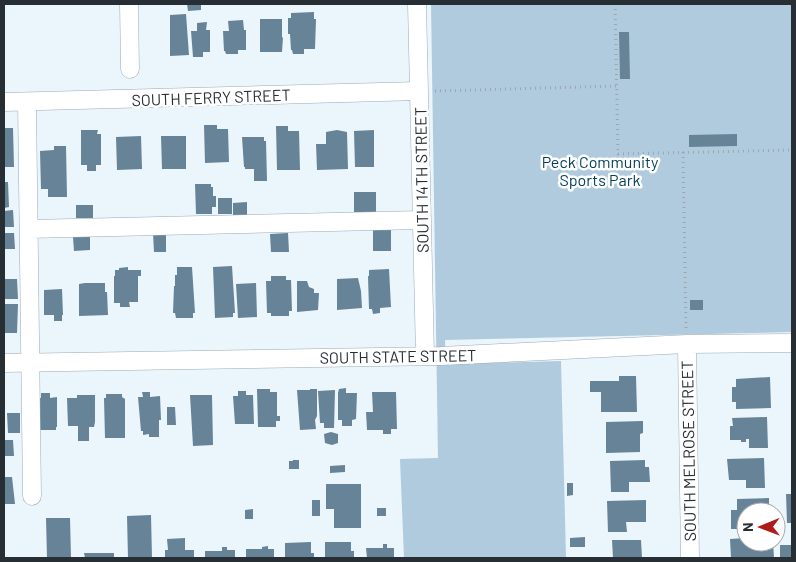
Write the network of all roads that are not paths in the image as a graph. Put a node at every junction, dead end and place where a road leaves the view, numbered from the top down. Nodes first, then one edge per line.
1 (128, 4) edge
2 (417, 4) edge
3 (130, 69) dead end
4 (419, 91) junction
5 (4, 102) edge
6 (27, 102) junction
7 (422, 220) junction
8 (29, 228) junction
9 (792, 343) edge
10 (686, 344) junction
11 (425, 356) junction
12 (4, 363) edge
13 (30, 363) junction
14 (32, 496) dead end
15 (690, 558) edge

1 - 3 street
2 - 4 street, SOUTH 14TH STREET
4 - 6 street, SOUTH FERRY STREET
4 - 7 street, SOUTH 14TH STREET
5 - 6 street, SOUTH FERRY STREET
6 - 8 street
7 - 8 street
7 - 11 street, SOUTH 14TH STREET
8 - 13 street
9 - 10 street, SOUTH STATE STREET
10 - 11 street, SOUTH STATE STREET
10 - 15 street, SOUTH MELROSE STREET
11 - 13 street, SOUTH STATE STREET
12 - 13 street, SOUTH STATE STREET
13 - 14 street

